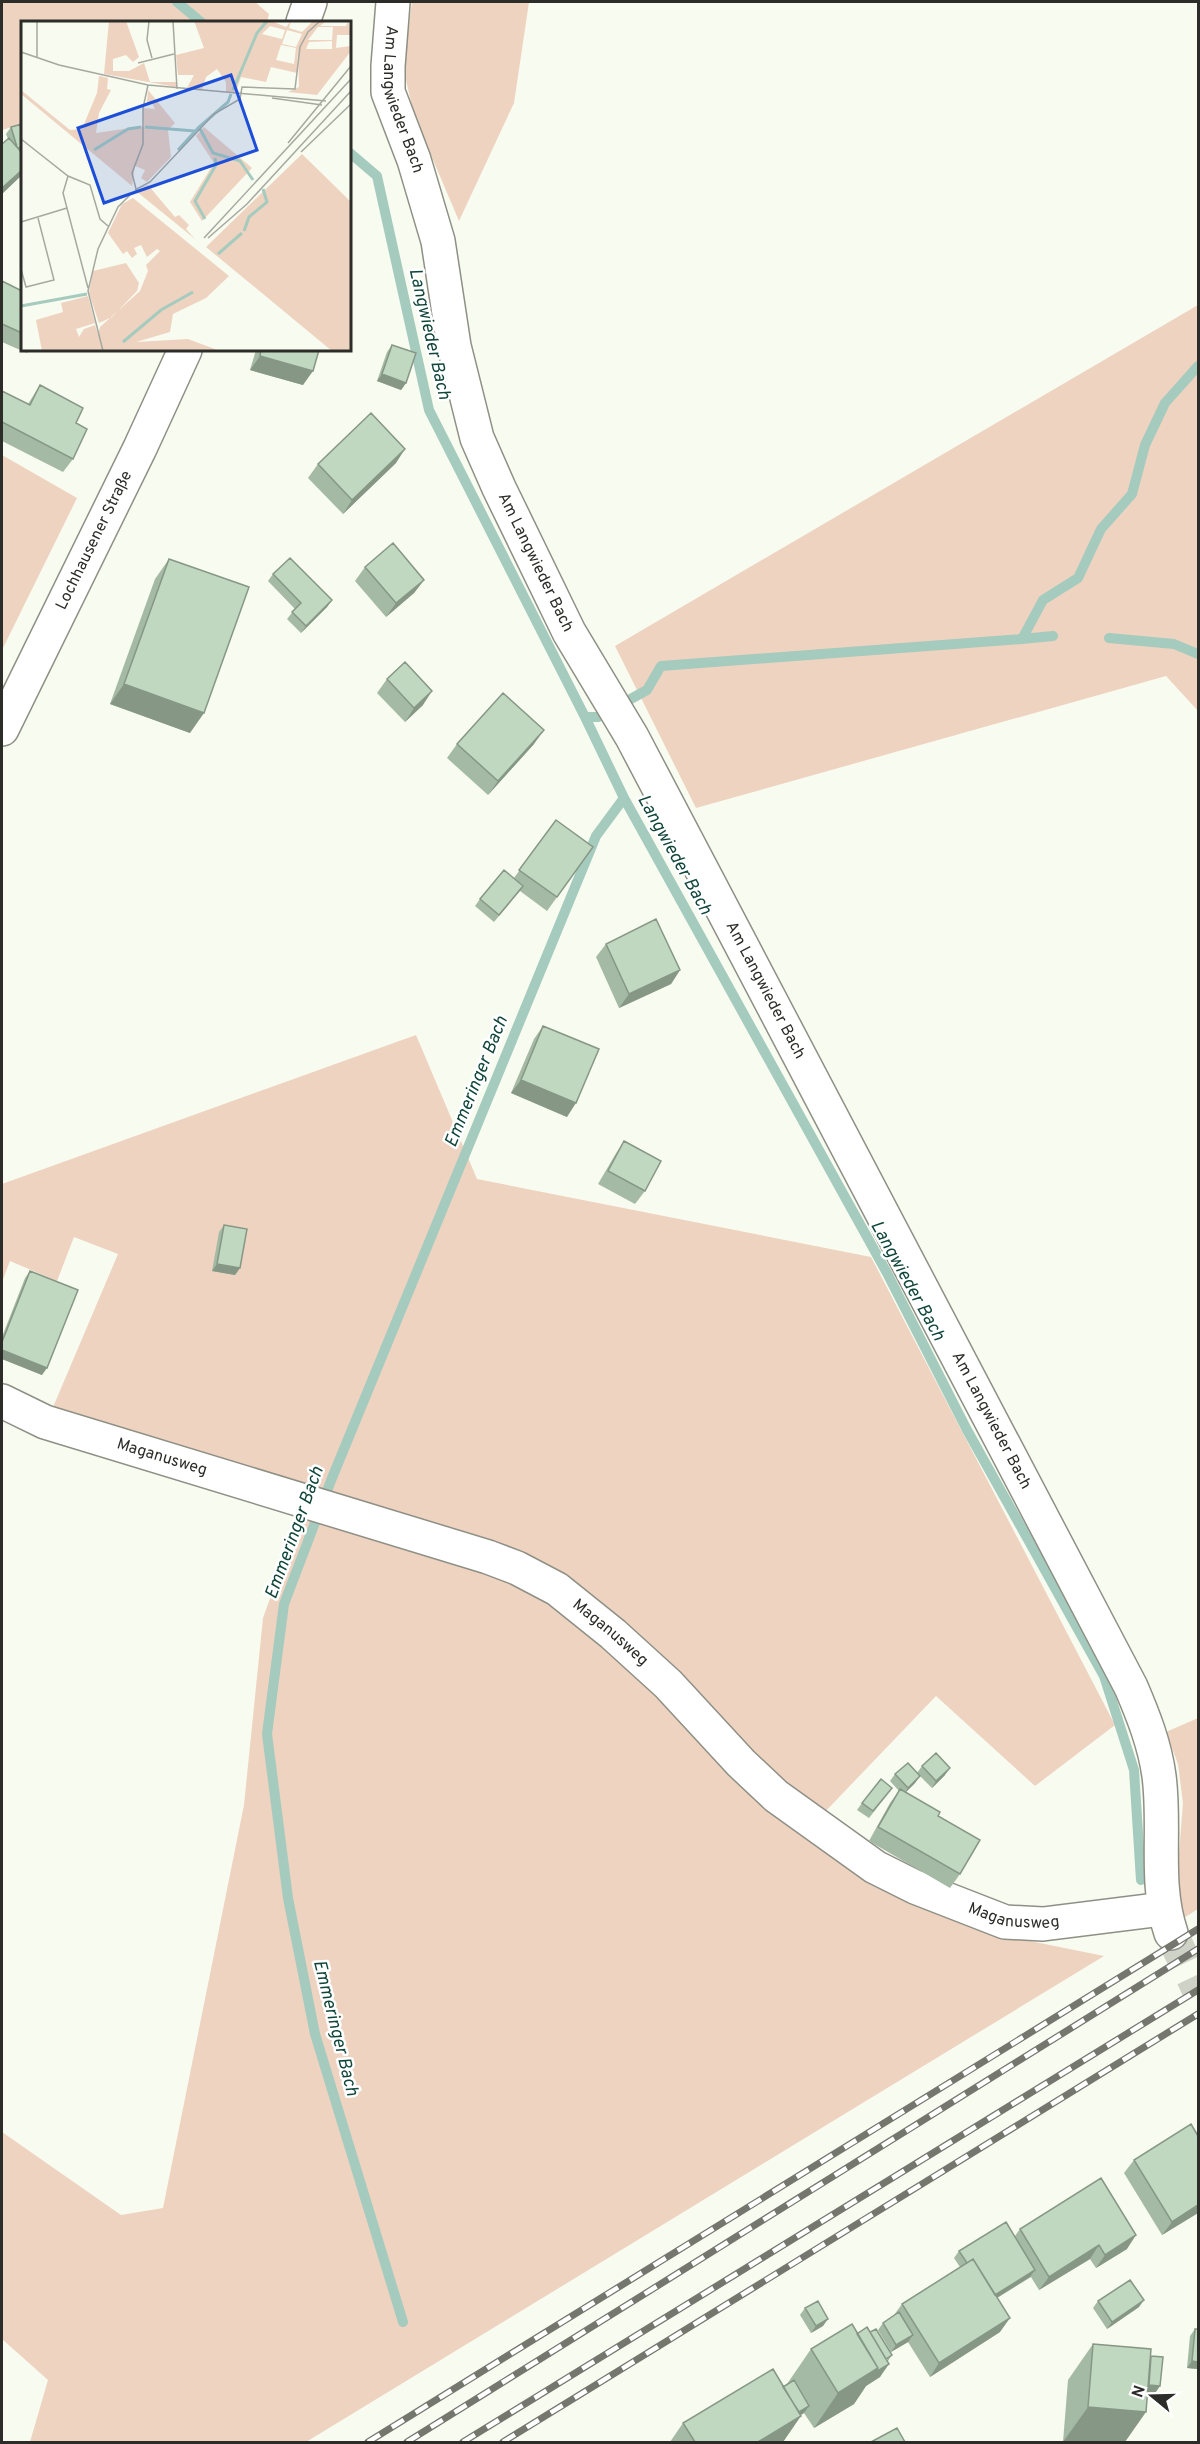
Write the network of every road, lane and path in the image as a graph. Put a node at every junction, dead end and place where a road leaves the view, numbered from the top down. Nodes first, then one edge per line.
1 (310, 2) edge
2 (393, 2) edge
3 (303, 21) edge
4 (185, 351) edge
5 (2, 729) edge
6 (2, 1401) edge
7 (1167, 1921) joint

1 - 3 street
2 - 7 street, Am Langwieder Bach
4 - 5 street, Lochhausener Straße
6 - 7 street, Maganusweg

